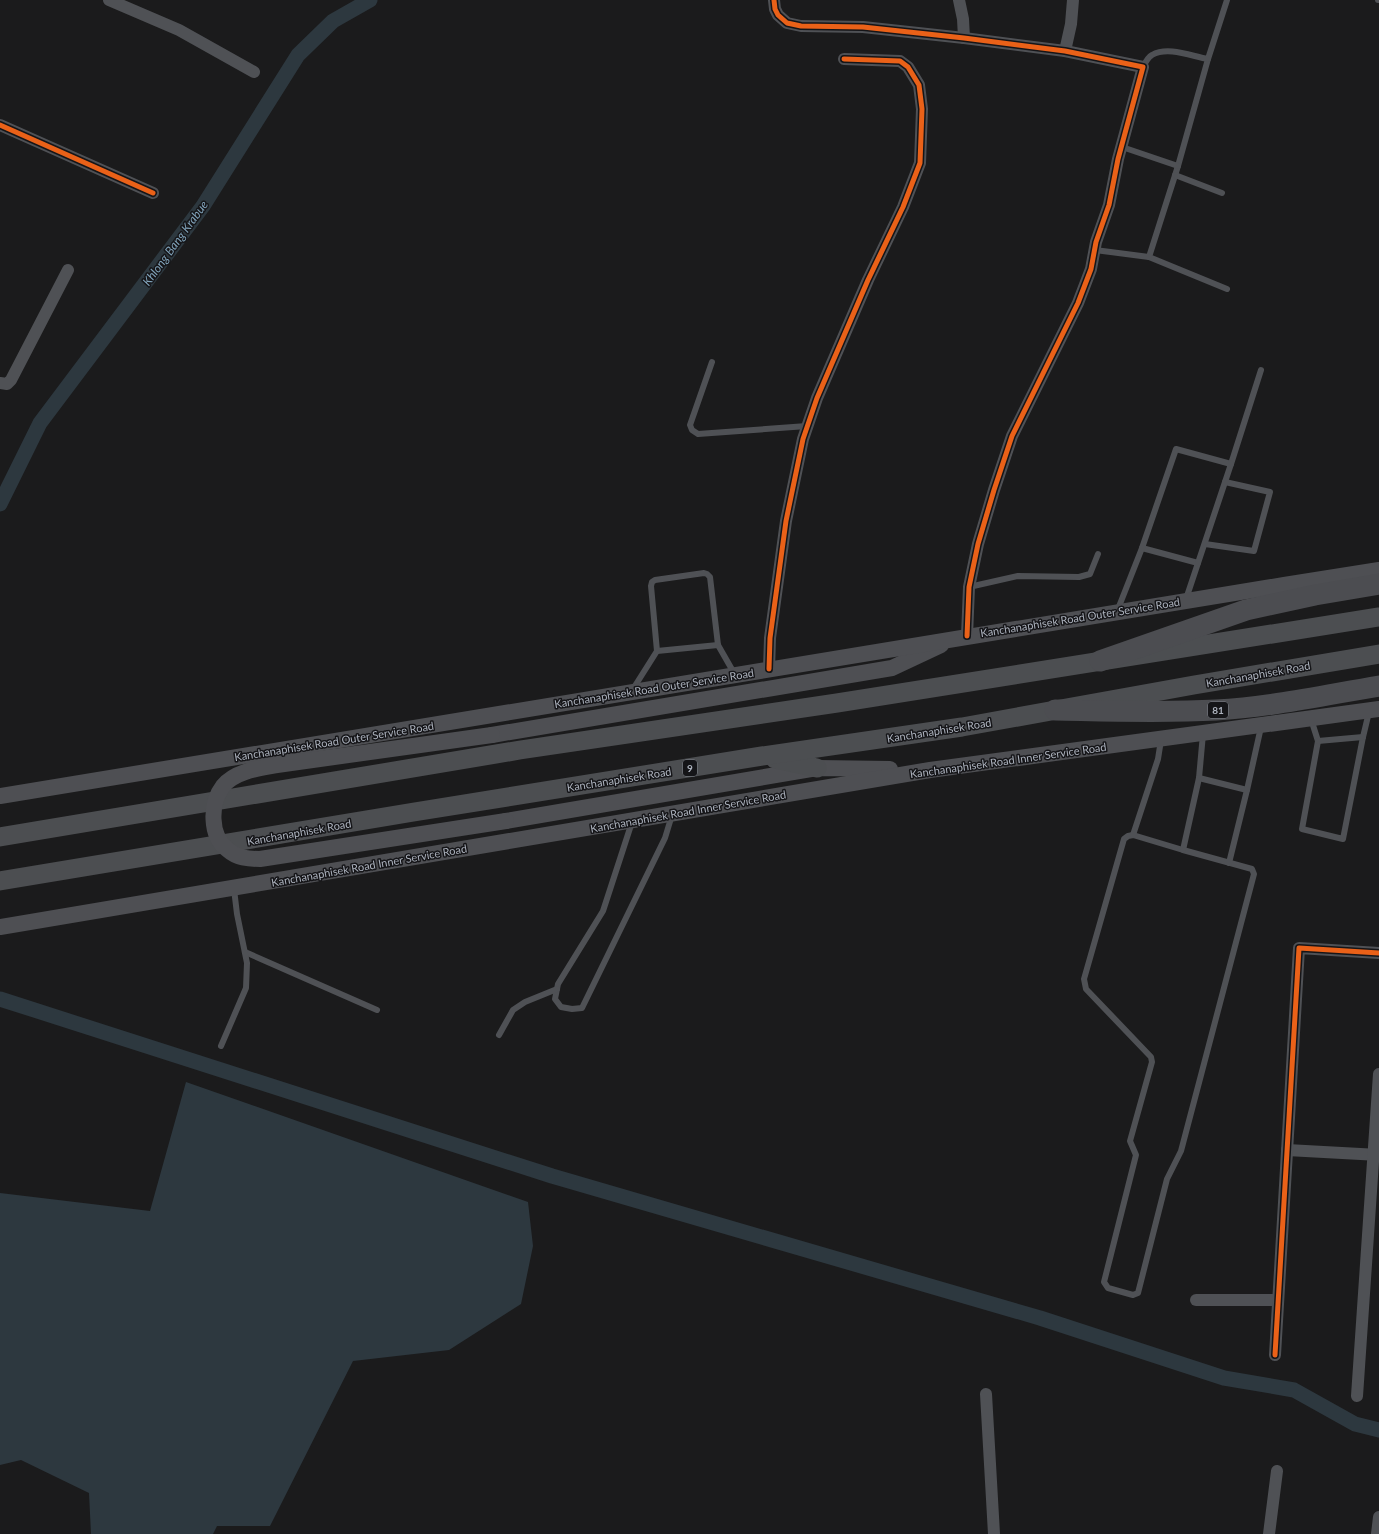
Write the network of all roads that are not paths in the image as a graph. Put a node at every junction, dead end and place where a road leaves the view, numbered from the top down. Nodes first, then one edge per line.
1 (109, 0) edge
2 (774, 0) edge
3 (959, 0) edge
4 (1073, 0) edge
5 (1227, 0) edge
6 (964, 38) junction
7 (1065, 51) junction
8 (844, 59) dead end
9 (1208, 59) junction
10 (1143, 67) junction
11 (254, 72) dead end
12 (0, 125) edge
13 (1122, 147) junction
14 (1178, 166) junction
15 (1176, 175) junction
16 (153, 193) dead end
17 (1222, 193) dead end
18 (1095, 250) junction
19 (1149, 257) junction
20 (68, 270) dead end
21 (1227, 288) dead end
22 (712, 362) dead end
23 (1261, 370) dead end
24 (0, 384) edge
25 (807, 426) junction
26 (1231, 464) junction
27 (1225, 482) junction
28 (1205, 544) junction
29 (1142, 548) junction
30 (1098, 554) dead end
31 (1198, 563) junction
32 (1379, 570) edge
33 (1379, 584) edge
34 (969, 587) junction
35 (1186, 600) junction
36 (1117, 611) junction
37 (1379, 617) edge
38 (964, 636) junction
39 (718, 645) junction
40 (657, 651) junction
41 (1379, 654) edge
42 (1100, 661) junction
43 (769, 669) junction
44 (735, 675) junction
45 (1379, 686) edge
46 (630, 692) junction
47 (1055, 710) junction
48 (1374, 710) edge
49 (1310, 718) junction
50 (1261, 726) junction
51 (1203, 734) junction
52 (1363, 737) junction
53 (1161, 739) junction
54 (1318, 741) junction
55 (762, 756) junction
56 (817, 768) junction
57 (930, 770) junction
58 (1199, 778) junction
59 (1247, 790) junction
60 (0, 796) edge
61 (672, 814) junction
62 (633, 820) junction
63 (1133, 835) junction
64 (0, 838) edge
65 (1183, 850) junction
66 (1228, 863) junction
67 (0, 881) edge
68 (234, 887) junction
69 (0, 927) edge
70 (245, 952) junction
71 (1379, 953) edge
72 (557, 989) junction
73 (377, 1010) dead end
74 (499, 1035) dead end
75 (221, 1046) dead end
76 (1379, 1074) edge
77 (1287, 1150) junction
78 (1377, 1155) edge
79 (1196, 1300) dead end
80 (1278, 1300) junction
81 (1275, 1354) dead end
82 (986, 1394) dead end
83 (1357, 1396) dead end
84 (1277, 1471) dead end
85 (1379, 1517) edge
86 (994, 1534) edge
87 (1269, 1534) edge
88 (1377, 1534) edge

1 - 11 street
2 - 6 street
3 - 6 street
4 - 7 street
5 - 9 lane
6 - 7 street
7 - 10 street
8 - 25 street
9 - 10 lane
9 - 14 lane
10 - 13 street
12 - 16 street
13 - 14 lane
13 - 18 street
14 - 15 lane
15 - 17 lane
15 - 19 lane
18 - 19 lane
18 - 34 street
19 - 21 lane
20 - 24 street
22 - 25 lane
23 - 26 lane
25 - 43 street
26 - 27 lane
26 - 29 lane
27 - 28 lane
27 - 28 lane
28 - 31 lane
29 - 31 lane
29 - 36 lane
30 - 34 lane
31 - 35 lane
32 - 35 main road, Kanchanaphisek Road Outer Service Road
33 - 42 highway
34 - 38 street
35 - 36 main road, Kanchanaphisek Road Outer Service Road
36 - 38 main road, Kanchanaphisek Road Outer Service Road
37 - 42 highway
38 - 43 main road, Kanchanaphisek Road Outer Service Road
38 - 56 main road, bridge
39 - 40 lane
39 - 40 lane
39 - 44 lane
40 - 46 lane
41 - 47 highway, Kanchanaphisek Road / 9
42 - 64 highway
43 - 44 main road, Kanchanaphisek Road Outer Service Road
44 - 46 main road, Kanchanaphisek Road Outer Service Road
45 - 47 highway, 81
46 - 60 main road, Kanchanaphisek Road Outer Service Road
47 - 55 highway, Kanchanaphisek Road / 9
48 - 49 main road, Kanchanaphisek Road Inner Service Road
48 - 52 lane
49 - 50 main road, Kanchanaphisek Road Inner Service Road
49 - 54 lane
50 - 51 main road, Kanchanaphisek Road Inner Service Road
50 - 59 lane
51 - 53 main road, Kanchanaphisek Road Inner Service Road
51 - 58 lane
52 - 54 lane
52 - 54 lane
53 - 57 main road, Kanchanaphisek Road Inner Service Road
53 - 63 lane
55 - 56 highway
55 - 67 highway, Kanchanaphisek Road / 9
56 - 57 main road
57 - 61 main road, Kanchanaphisek Road Inner Service Road
58 - 59 lane
58 - 65 lane
59 - 66 lane
61 - 62 main road, Kanchanaphisek Road Inner Service Road
61 - 72 lane
62 - 68 main road, Kanchanaphisek Road Inner Service Road
62 - 72 lane
63 - 65 lane
63 - 66 lane
65 - 66 lane
68 - 69 main road, Kanchanaphisek Road Inner Service Road
68 - 70 lane
70 - 73 lane
70 - 75 lane
71 - 77 street
72 - 74 lane
76 - 78 street
77 - 78 street
77 - 80 street
78 - 83 street
79 - 80 street
80 - 81 street
82 - 86 street
84 - 87 street
85 - 88 street

